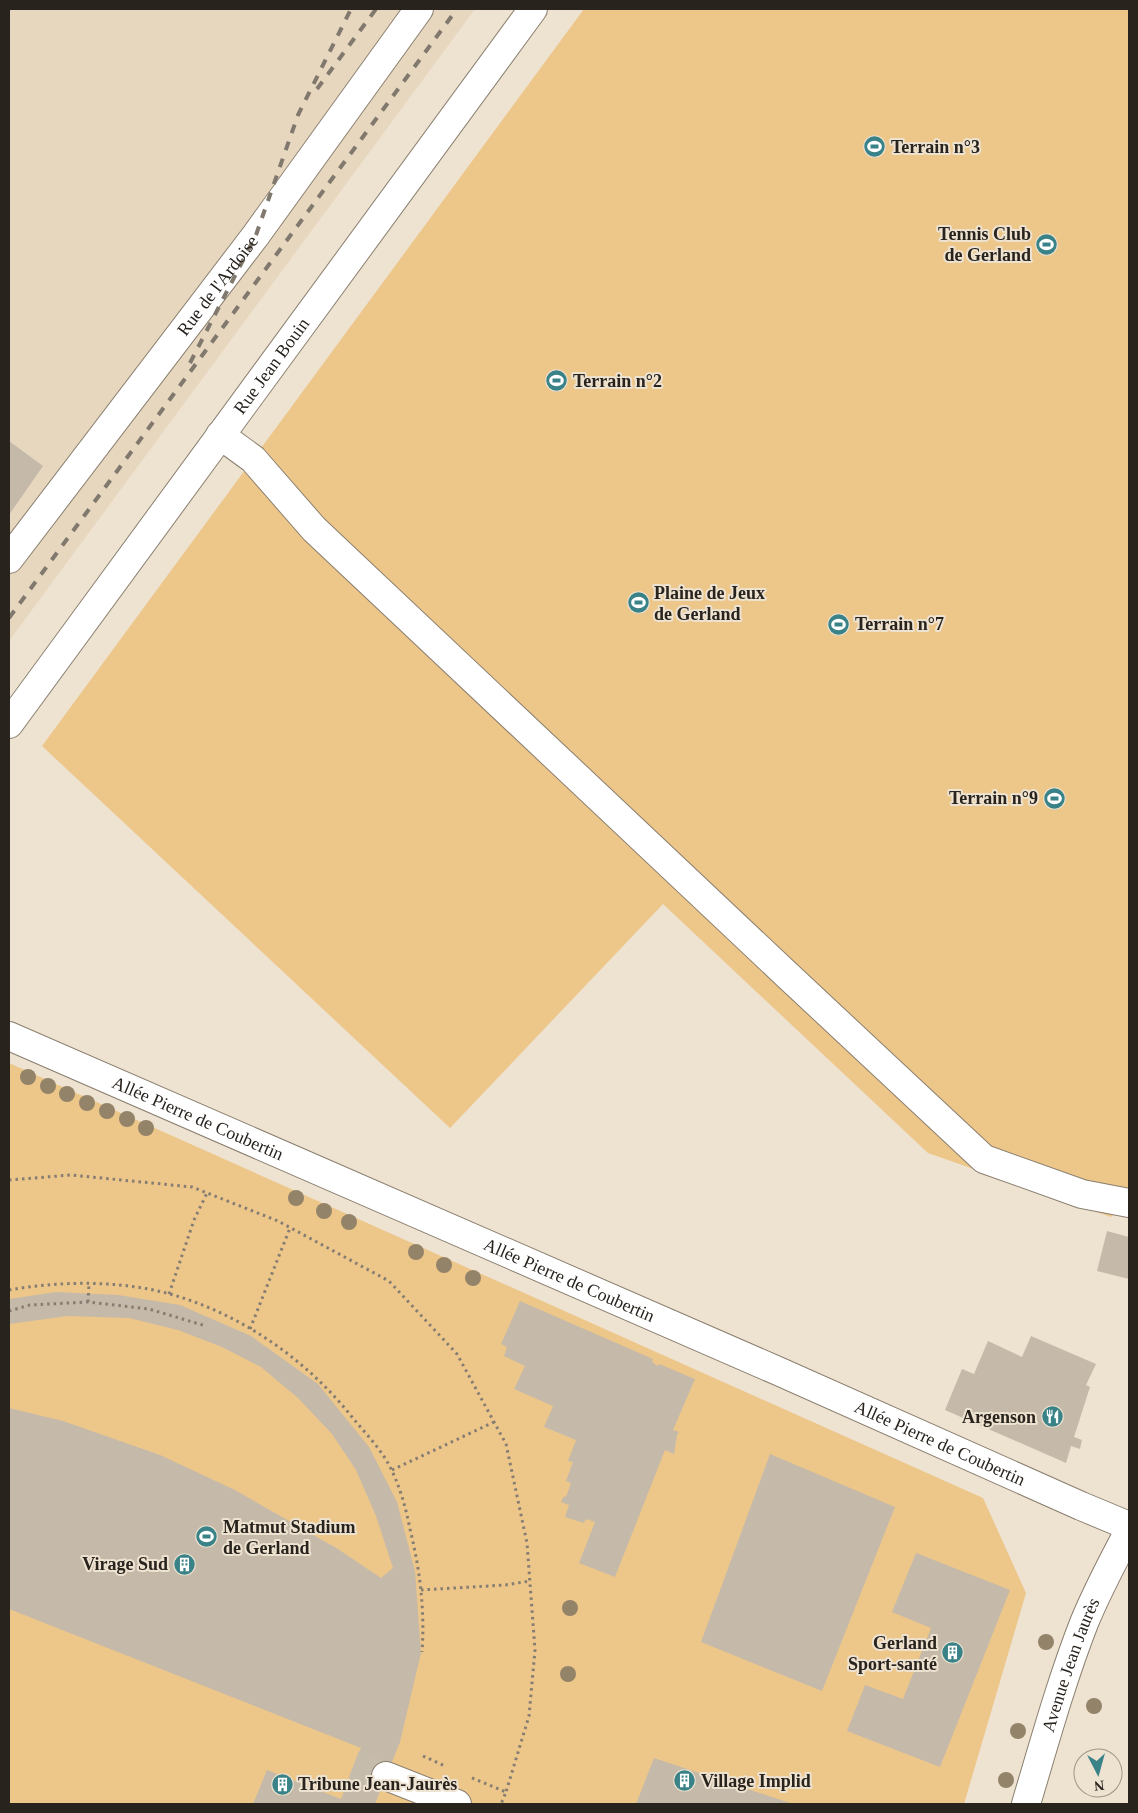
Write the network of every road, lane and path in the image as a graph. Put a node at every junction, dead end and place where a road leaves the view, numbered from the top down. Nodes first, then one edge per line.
1 (420, 9) edge
2 (534, 9) edge
3 (220, 435) junction
4 (9, 559) edge
5 (9, 724) edge
6 (9, 1036) edge
7 (9, 1180) edge
8 (207, 1193) junction
9 (1129, 1202) edge
10 (290, 1228) junction
11 (89, 1284) junction
12 (9, 1290) edge
13 (169, 1294) junction
14 (88, 1302) junction
15 (9, 1311) edge
16 (206, 1326) dead end
17 (250, 1329) junction
18 (494, 1422) junction
19 (392, 1470) junction
20 (1129, 1526) edge
21 (1129, 1531) edge
22 (530, 1581) junction
23 (421, 1590) junction
24 (422, 1652) dead end
25 (386, 1776) tunnel mouth
26 (478, 1780) dead end
27 (506, 1792) junction
28 (457, 1804) edge
29 (501, 1804) edge
30 (1026, 1804) edge

1 - 4 street, Rue de l'Ardoise
2 - 3 street, Rue Jean Bouin
3 - 5 street, Rue Jean Bouin
3 - 9 street
6 - 20 street, Allée Pierre de Coubertin
7 - 8 path
8 - 10 path
8 - 13 path
10 - 17 path
10 - 18 path
11 - 12 path
11 - 13 path
11 - 14 path
13 - 17 path
14 - 15 path
14 - 16 path
17 - 19 path
18 - 19 path
18 - 22 path
19 - 23 path
21 - 30 street, Avenue Jean Jaurès
22 - 23 path
22 - 27 path
23 - 24 path
25 - 28 street
26 - 27 path
27 - 29 path

